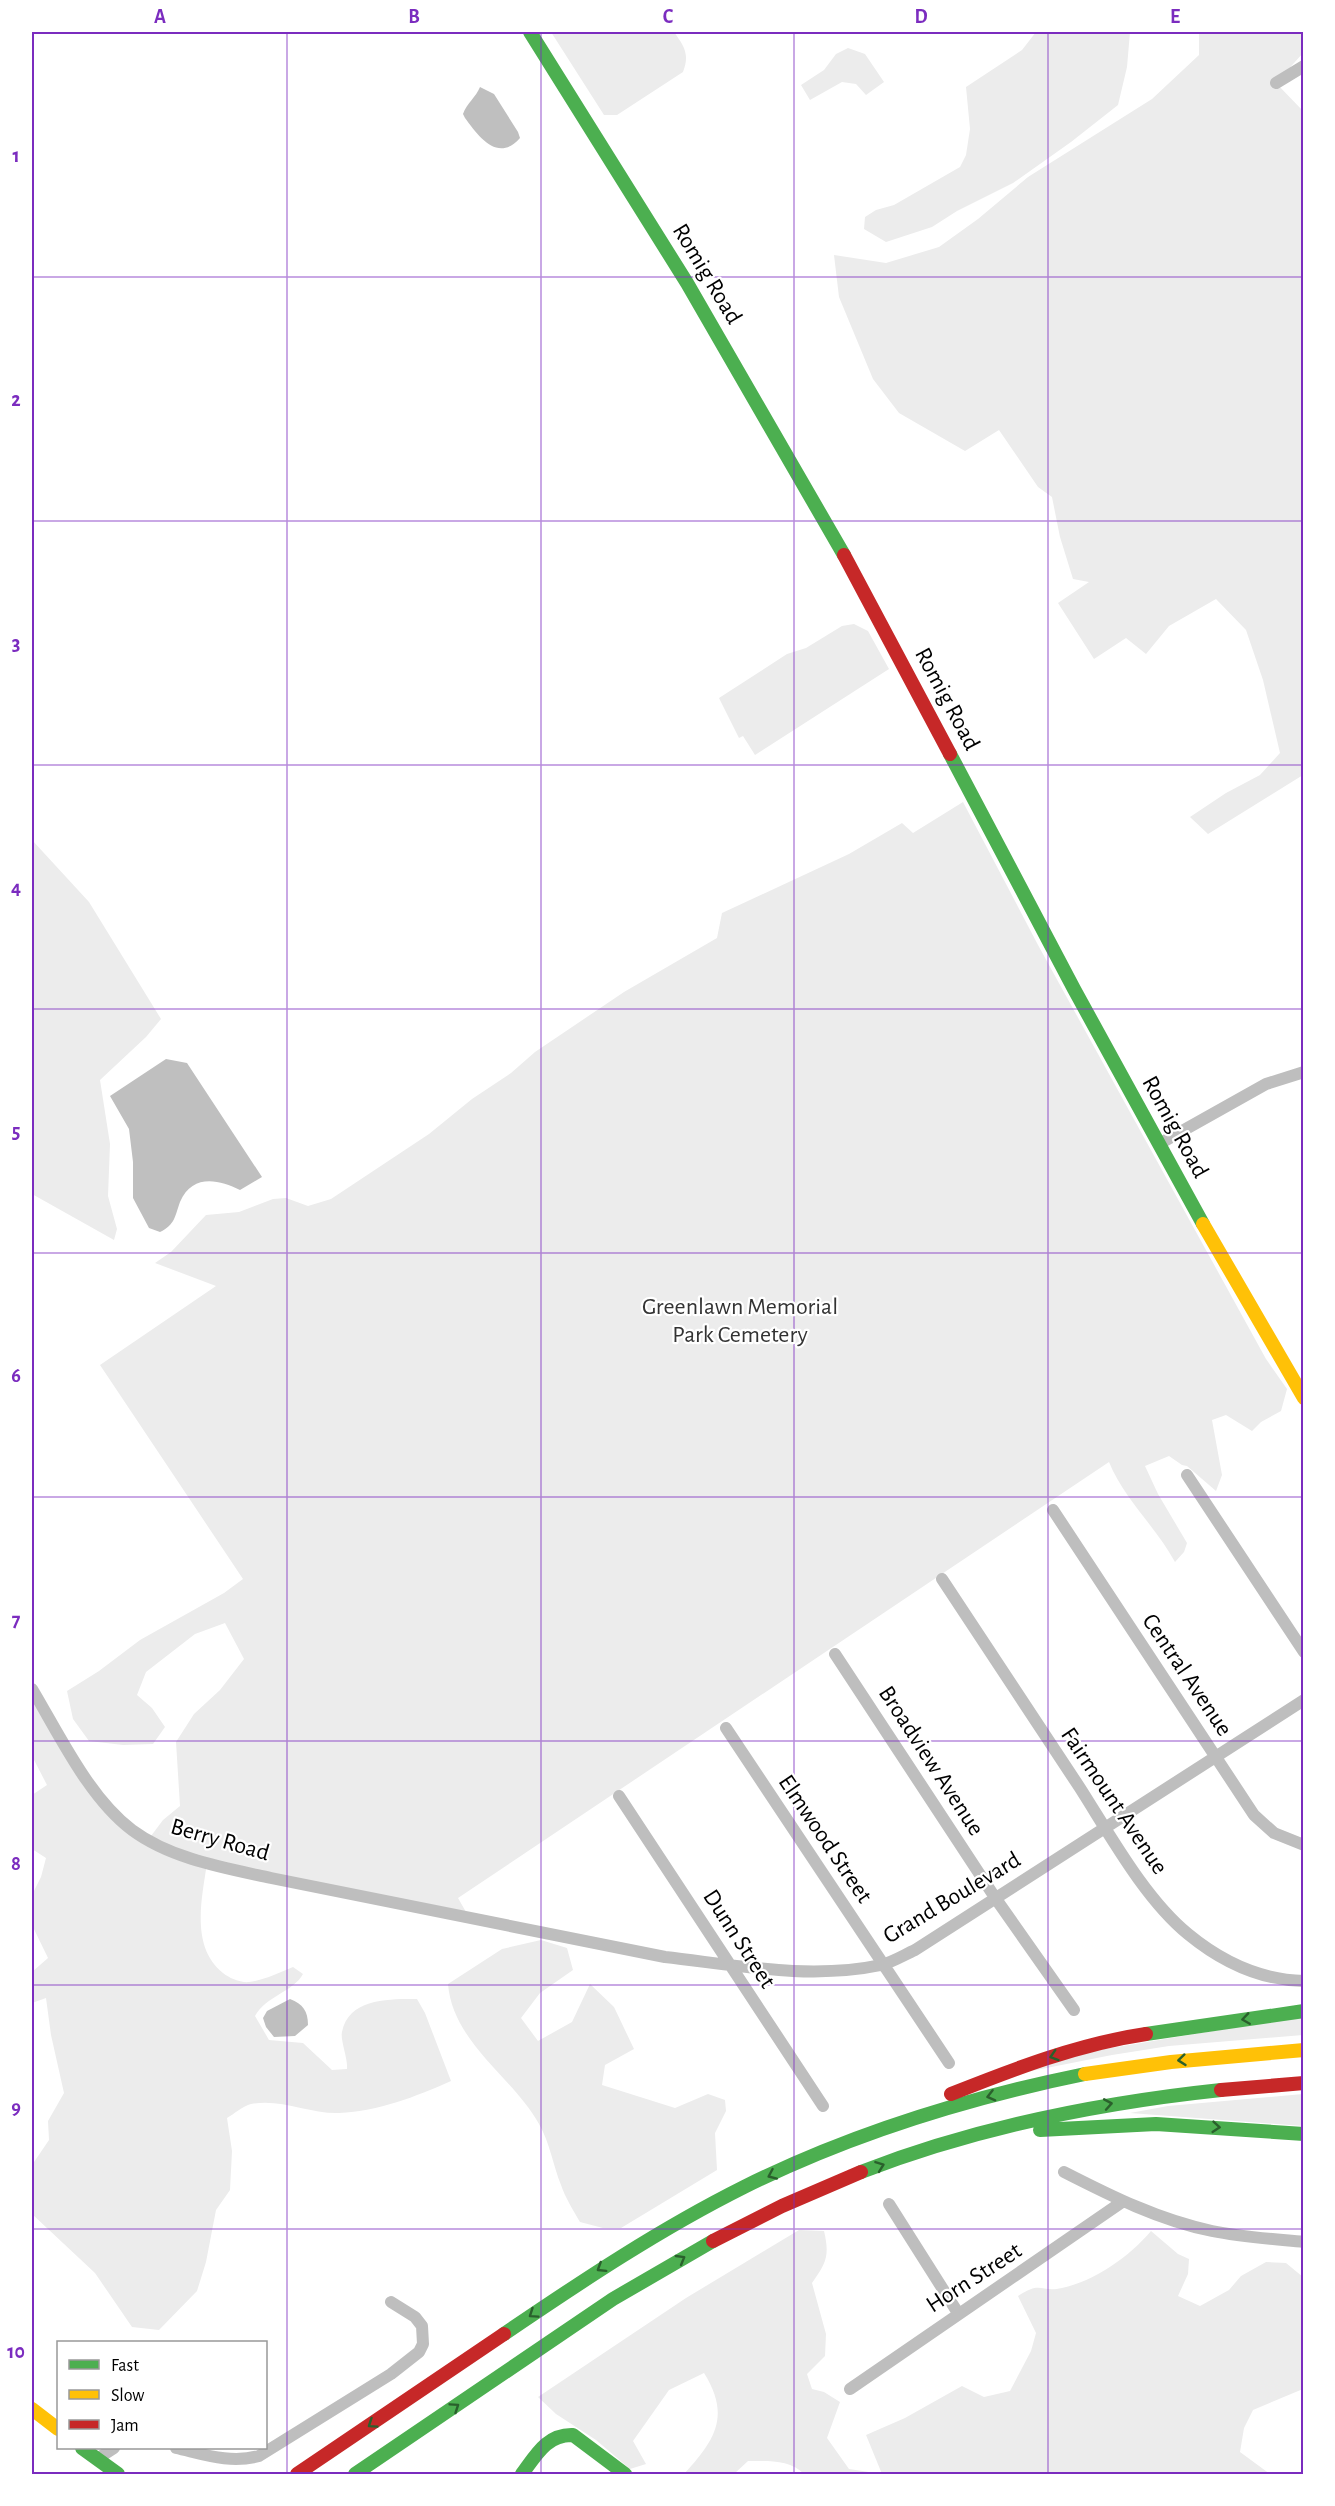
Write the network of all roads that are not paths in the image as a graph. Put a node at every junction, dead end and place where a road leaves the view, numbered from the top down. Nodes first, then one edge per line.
1 (531, 32) edge
2 (1304, 66) edge
3 (1276, 83) dead end
4 (1304, 1072) edge
5 (1159, 1144) junction
6 (1304, 1398) edge
7 (1187, 1475) dead end
8 (1053, 1510) dead end
9 (942, 1579) dead end
10 (1304, 1652) edge
11 (835, 1654) dead end
12 (32, 1689) edge
13 (1304, 1700) edge
14 (726, 1728) dead end
15 (1216, 1755) junction
16 (619, 1796) dead end
17 (1105, 1827) junction
18 (1304, 1845) edge
19 (996, 1899) junction
20 (470, 1918) joint
21 (884, 1964) junction
22 (731, 1966) junction
23 (1304, 1981) edge
24 (1074, 2010) dead end
25 (1304, 2011) edge
26 (1304, 2050) edge
27 (949, 2063) dead end
28 (1304, 2083) edge
29 (823, 2106) dead end
30 (1304, 2134) edge
31 (969, 2136) junction
32 (826, 2151) junction
33 (1064, 2172) dead end
34 (1122, 2202) junction
35 (889, 2204) dead end
36 (1304, 2242) edge
37 (391, 2302) dead end
38 (958, 2313) junction
39 (850, 2389) dead end
40 (32, 2409) edge
41 (57, 2428) edge
42 (83, 2449) edge
43 (112, 2449) edge
44 (180, 2449) edge
45 (97, 2459) junction
46 (117, 2475) edge
47 (297, 2475) edge
48 (355, 2475) edge
49 (522, 2475) edge
50 (625, 2475) edge

1 - 5 main road, Romig Road
2 - 3 street
4 - 5 street
5 - 6 main road, Romig Road
7 - 10 street
8 - 15 street, Central Avenue
9 - 17 street, Fairmount Avenue
11 - 19 street, Broadview Avenue
12 - 20 street, Berry Road
13 - 15 street, Grand Boulevard
14 - 21 street, Elmwood Street
15 - 17 street, Grand Boulevard
15 - 18 street, Central Avenue
16 - 22 street, Dunn Street
17 - 19 street, Grand Boulevard
17 - 23 street, Fairmount Avenue
19 - 21 street, Grand Boulevard
19 - 24 street, Broadview Avenue
20 - 22 street, Grand Boulevard
21 - 22 street, Grand Boulevard
21 - 27 street, Elmwood Street
22 - 29 street, Dunn Street
25 -> 32 main road
26 -> 32 main road
31 -> 28 main road
31 -> 30 main road
48 -> 31 main road
32 -> 47 main road
33 - 34 street
34 - 36 street
34 - 38 street, Horn Street
35 - 38 street
37 - 44 street
38 - 39 street, Horn Street
40 - 41 main road
42 - 45 main road
43 - 45 street
45 - 46 main road
49 - 50 main road

